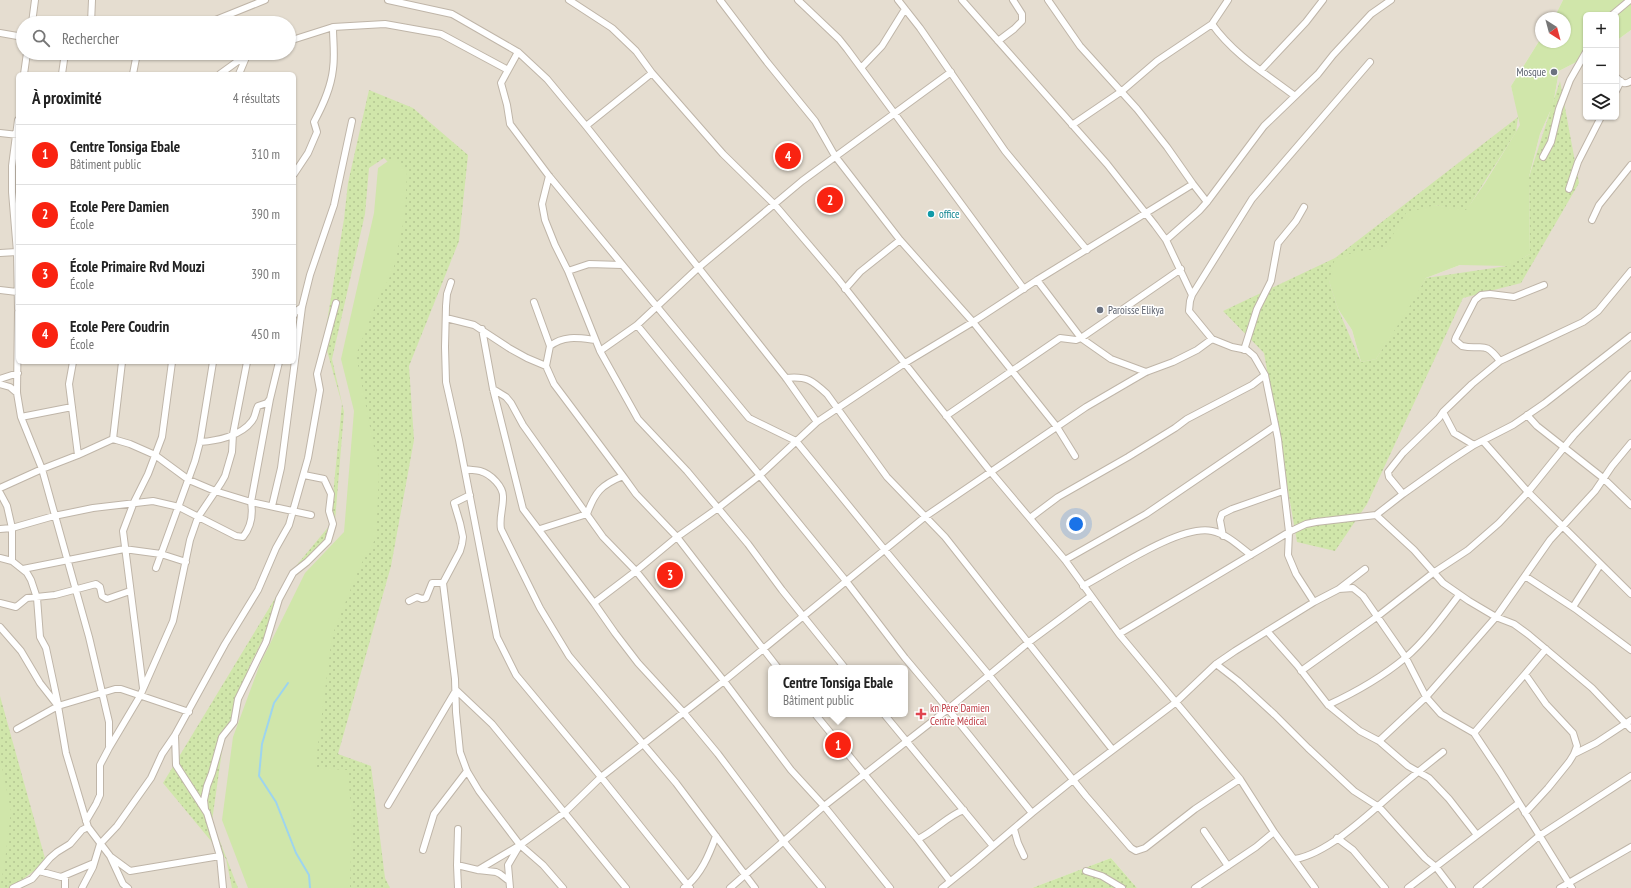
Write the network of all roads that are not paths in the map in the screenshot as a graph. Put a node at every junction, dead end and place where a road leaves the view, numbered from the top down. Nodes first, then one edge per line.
1 (35, 0) edge
2 (92, 0) edge
3 (265, 0) edge
4 (388, 0) edge
5 (569, 0) edge
6 (720, 0) edge
7 (798, 0) edge
8 (898, 0) edge
9 (962, 0) edge
10 (1013, 0) edge
11 (1048, 0) edge
12 (1228, 0) edge
13 (1323, 0) edge
14 (1391, 0) edge
15 (1630, 0) edge
16 (1382, 2) edge
17 (905, 9) junction
18 (1616, 12) edge
19 (33, 16) edge
20 (91, 16) edge
21 (225, 16) edge
22 (1212, 24) junction
23 (333, 27) junction
24 (0, 33) edge
25 (16, 36) edge
26 (296, 39) edge
27 (998, 41) junction
28 (518, 52) junction
29 (1583, 57) edge
30 (26, 60) edge
31 (64, 60) edge
32 (135, 60) edge
33 (239, 60) edge
34 (245, 60) edge
35 (1370, 62) dead end
36 (861, 68) junction
37 (508, 70) junction
38 (1261, 70) junction
39 (24, 72) edge
40 (62, 72) edge
41 (133, 72) edge
42 (223, 72) edge
43 (240, 72) edge
44 (951, 72) junction
45 (652, 73) junction
46 (1619, 80) edge
47 (1631, 81) edge
48 (1122, 91) junction
49 (1295, 96) junction
50 (893, 113) junction
51 (1599, 120) edge
52 (352, 122) dead end
53 (1072, 125) junction
54 (586, 126) junction
55 (0, 133) edge
56 (16, 135) edge
57 (16, 141) edge
58 (835, 156) junction
59 (1543, 157) dead end
60 (1631, 165) edge
61 (296, 171) edge
62 (549, 176) junction
63 (1193, 184) junction
64 (1569, 189) dead end
65 (1207, 202) junction
66 (775, 205) junction
67 (16, 206) edge
68 (1304, 207) dead end
69 (1145, 213) junction
70 (1592, 220) dead end
71 (900, 240) junction
72 (1166, 240) junction
73 (1087, 250) junction
74 (16, 252) edge
75 (0, 253) edge
76 (622, 265) junction
77 (698, 268) junction
78 (1181, 269) junction
79 (568, 271) junction
80 (1631, 271) edge
81 (1037, 280) junction
82 (451, 282) dead end
83 (1544, 285) dead end
84 (845, 289) junction
85 (1024, 289) junction
86 (0, 290) edge
87 (16, 292) edge
88 (1192, 295) junction
89 (534, 302) dead end
90 (336, 303) dead end
91 (657, 306) junction
92 (302, 307) junction
93 (296, 312) edge
94 (446, 318) junction
95 (973, 322) junction
96 (637, 325) junction
97 (482, 329) junction
98 (1631, 336) edge
99 (1081, 338) junction
100 (1212, 339) junction
101 (595, 340) junction
102 (550, 346) junction
103 (1244, 350) junction
104 (600, 351) junction
105 (296, 353) edge
106 (1500, 362) junction
107 (905, 363) junction
108 (18, 364) edge
109 (73, 364) edge
110 (122, 364) edge
111 (172, 364) edge
112 (213, 364) edge
113 (247, 364) edge
114 (279, 364) edge
115 (295, 364) edge
116 (546, 366) junction
117 (1012, 370) junction
118 (1146, 372) junction
119 (18, 373) junction
120 (1631, 374) edge
121 (1265, 375) junction
122 (786, 378) junction
123 (0, 379) edge
124 (0, 384) edge
125 (493, 390) junction
126 (17, 393) junction
127 (270, 399) junction
128 (72, 407) junction
129 (838, 408) junction
130 (1443, 412) junction
131 (1527, 415) junction
132 (946, 416) junction
133 (22, 417) junction
134 (817, 422) junction
135 (1275, 426) junction
136 (1057, 427) junction
137 (233, 434) junction
138 (114, 440) junction
139 (796, 441) junction
140 (1483, 441) junction
141 (200, 442) junction
142 (1631, 443) edge
143 (1474, 445) junction
144 (1565, 448) junction
145 (78, 455) junction
146 (156, 455) junction
147 (1074, 456) dead end
148 (42, 469) junction
149 (465, 470) junction
150 (990, 471) junction
151 (304, 475) junction
152 (623, 476) junction
153 (759, 476) junction
154 (1603, 478) junction
155 (189, 480) junction
156 (0, 488) edge
157 (215, 491) junction
158 (1284, 491) junction
159 (1528, 492) junction
160 (0, 493) edge
161 (1403, 494) junction
162 (470, 495) junction
163 (134, 502) junction
164 (251, 502) junction
165 (1631, 505) edge
166 (272, 506) junction
167 (179, 508) junction
168 (718, 508) junction
169 (293, 511) junction
170 (586, 514) junction
171 (311, 515) dead end
172 (1376, 515) junction
173 (54, 516) junction
174 (198, 516) junction
175 (926, 516) junction
176 (1030, 518) junction
177 (1563, 527) junction
178 (12, 528) junction
179 (0, 529) edge
180 (540, 529) junction
181 (1289, 532) junction
182 (1223, 536) junction
183 (677, 537) junction
184 (124, 548) junction
185 (884, 549) junction
186 (161, 554) junction
187 (1251, 555) junction
188 (0, 558) edge
189 (67, 560) junction
190 (1065, 560) junction
191 (12, 561) junction
192 (186, 562) junction
193 (1600, 565) junction
194 (156, 568) dead end
195 (22, 569) junction
196 (1364, 569) dead end
197 (636, 570) junction
198 (1434, 573) junction
199 (1525, 576) junction
200 (846, 581) junction
201 (443, 583) junction
202 (1083, 586) junction
203 (75, 589) junction
204 (1339, 589) junction
205 (130, 591) junction
206 (1631, 594) edge
207 (1459, 595) junction
208 (1091, 596) junction
209 (37, 598) junction
210 (409, 601) dead end
211 (1314, 602) junction
212 (0, 603) edge
213 (594, 603) junction
214 (1573, 607) junction
215 (803, 616) junction
216 (1378, 616) junction
217 (1496, 617) junction
218 (0, 627) edge
219 (1267, 632) junction
220 (1119, 634) junction
221 (1029, 642) junction
222 (763, 649) junction
223 (1546, 649) junction
224 (1631, 650) edge
225 (1406, 658) junction
226 (1216, 664) junction
227 (776, 665) edge
228 (843, 665) edge
229 (1301, 671) junction
230 (1525, 674) junction
231 (989, 675) junction
232 (724, 681) junction
233 (143, 688) junction
234 (456, 690) junction
235 (102, 693) junction
236 (140, 696) junction
237 (1426, 697) junction
238 (1175, 703) junction
239 (1328, 705) junction
240 (58, 706) junction
241 (948, 709) junction
242 (189, 712) junction
243 (684, 713) junction
244 (818, 717) edge
245 (886, 717) edge
246 (1630, 724) edge
247 (17, 729) dead end
248 (1474, 733) junction
249 (175, 735) junction
250 (1379, 741) junction
251 (907, 742) junction
252 (643, 744) junction
253 (109, 748) junction
254 (1112, 749) junction
255 (1443, 752) dead end
256 (1574, 754) junction
257 (467, 771) junction
258 (1418, 773) junction
259 (865, 774) junction
260 (601, 776) junction
261 (1631, 776) edge
262 (1240, 779) junction
263 (1073, 780) junction
264 (1519, 803) junction
265 (388, 805) dead end
266 (824, 806) junction
267 (1379, 807) junction
268 (205, 809) junction
269 (964, 810) junction
270 (564, 813) junction
271 (1032, 813) junction
272 (1525, 813) junction
273 (87, 824) junction
274 (458, 829) dead end
275 (1014, 829) junction
276 (1204, 831) dead end
277 (1274, 832) junction
278 (1477, 835) junction
279 (716, 836) junction
280 (1539, 836) junction
281 (1338, 838) junction
282 (918, 839) junction
283 (784, 842) junction
284 (100, 844) junction
285 (520, 845) junction
286 (993, 846) junction
287 (1631, 847) edge
288 (423, 850) dead end
289 (110, 856) junction
290 (220, 856) junction
291 (1024, 856) dead end
292 (1295, 859) junction
293 (94, 863) junction
294 (457, 865) junction
295 (1228, 866) junction
296 (1436, 867) junction
297 (478, 870) junction
298 (39, 871) junction
299 (130, 871) junction
300 (1086, 871) dead end
301 (65, 876) junction
302 (745, 876) junction
303 (950, 881) junction
304 (509, 885) edge
305 (1570, 885) edge
306 (125, 886) edge
307 (687, 887) edge
308 (13, 888) edge
309 (64, 888) edge
310 (82, 888) edge
311 (223, 888) edge
312 (458, 888) edge
313 (563, 888) edge
314 (626, 888) edge
315 (730, 888) edge
316 (755, 888) edge
317 (822, 888) edge
318 (890, 888) edge
319 (942, 888) edge
320 (1122, 888) edge
321 (1195, 888) edge
322 (1316, 888) edge
323 (1385, 888) edge
324 (1408, 888) edge
325 (1452, 888) edge
326 (1477, 888) edge
327 (1560, 888) edge

1 - 19 street
2 - 20 street
3 - 21 street
4 - 28 street
5 - 45 street
6 - 58 street
7 - 36 street
8 - 17 street
9 - 27 street
10 - 27 street
11 - 48 street
12 - 22 street
13 - 38 street
14 - 16 street
15 - 18 street
16 - 49 street
17 - 36 street
17 - 44 street
22 - 38 street
22 - 48 street
23 - 26 street
23 - 37 street
23 - 61 street
24 - 25 street
27 - 53 street
28 - 37 street
28 - 54 street
29 - 59 street
30 - 39 street
31 - 40 street
32 - 41 street
33 - 42 street
34 - 43 street
35 - 88 street
36 - 50 street
37 - 62 street
38 - 49 street
44 - 50 street
44 - 73 street
45 - 54 street
45 - 66 street
46 - 47 street
48 - 53 street
48 - 63 street
49 - 65 street
50 - 58 street
50 - 85 street
51 - 64 street
52 - 92 street
53 - 69 street
54 - 77 street
55 - 56 street
57 - 67 street
58 - 66 street
58 - 71 street
60 - 70 street
62 - 76 street
62 - 79 street
63 - 65 street
63 - 69 street
65 - 72 street
66 - 77 street
66 - 84 street
68 - 103 street
69 - 72 street
69 - 73 street
71 - 84 street
71 - 95 street
72 - 78 street
73 - 81 street
74 - 75 street
76 - 79 street
76 - 91 street
77 - 91 street
77 - 122 street
78 - 88 street
78 - 99 street
79 - 101 street
80 - 106 street
81 - 85 street
81 - 99 street
82 - 94 street
83 - 106 street
84 - 107 street
85 - 95 street
86 - 87 street
88 - 100 street
89 - 102 street
90 - 151 street
91 - 96 street
91 - 139 street
92 - 93 street
92 - 105 street
94 - 97 street
94 - 149 street
95 - 107 street
95 - 117 street
96 - 104 street
96 - 153 street
97 - 116 street
97 - 125 street
98 - 131 street
99 - 117 street
99 - 118 street
100 - 103 street
100 - 118 street
101 - 102 street
101 - 104 street
102 - 116 street
103 - 121 street
104 - 168 street
106 - 130 street
107 - 129 street
107 - 132 street
108 - 119 street
109 - 128 street
110 - 138 street
111 - 146 street
112 - 141 street
113 - 137 street
114 - 127 street
115 - 166 street
116 - 152 street
117 - 132 street
117 - 136 street
118 - 136 street
119 - 123 street
119 - 126 street
120 - 144 street
121 - 135 street
121 - 176 street
122 - 129 street
122 - 134 street
124 - 126 street
125 - 170 street
125 - 180 street
126 - 133 street
127 - 137 street
127 - 164 street
128 - 133 street
128 - 145 street
129 - 134 street
129 - 175 street
130 - 143 street
130 - 161 street
131 - 140 street
131 - 144 street
132 - 150 street
133 - 148 street
134 - 139 street
135 - 158 street
135 - 190 street
136 - 147 street
136 - 150 street
137 - 141 street
137 - 157 street
138 - 145 street
138 - 146 street
139 - 153 street
139 - 185 street
140 - 143 street
140 - 159 street
141 - 155 street
142 - 154 street
143 - 161 street
144 - 154 street
144 - 159 street
145 - 148 street
146 - 155 street
146 - 163 street
148 - 156 street
148 - 173 street
149 - 162 street
149 - 252 street
150 - 175 street
150 - 176 street
151 - 169 street
151 - 268 street
152 - 170 street
152 - 183 street
153 - 168 street
153 - 200 street
154 - 165 street
154 - 177 street
155 - 157 street
155 - 167 street
157 - 164 street
157 - 174 street
158 - 181 street
158 - 182 street
159 - 177 street
159 - 198 street
160 - 178 street
161 - 172 street
162 - 201 street
162 - 260 street
163 - 167 street
163 - 173 street
163 - 184 street
164 - 166 street
164 - 174 street
166 - 169 street
167 - 174 street
167 - 186 street
168 - 183 street
168 - 215 street
169 - 171 street
169 - 242 street
170 - 180 street
170 - 197 street
172 - 181 street
172 - 198 street
173 - 178 street
173 - 189 street
174 - 192 street
175 - 185 street
175 - 221 street
176 - 190 street
177 - 193 street
177 - 199 street
178 - 179 street
178 - 191 street
180 - 213 street
181 - 187 street
181 - 211 street
182 - 187 street
182 - 202 street
183 - 197 street
183 - 222 street
184 - 186 street
184 - 189 street
184 - 205 street
185 - 200 street
185 - 231 street
186 - 192 street
186 - 194 street
187 - 220 street
188 - 191 street
189 - 195 street
189 - 203 street
190 - 202 street
191 - 195 street
192 - 233 street
193 - 206 street
193 - 214 street
195 - 209 street
196 - 204 street
197 - 213 street
197 - 232 street
198 - 207 street
198 - 216 street
199 - 214 street
199 - 217 street
200 - 215 street
200 - 241 street
201 - 210 street
201 - 234 street
202 - 208 street
203 - 205 street
203 - 209 street
203 - 235 street
204 - 211 street
204 - 216 street
205 - 233 street
207 - 217 street
207 - 225 street
208 - 220 street
208 - 221 street
209 - 212 street
209 - 240 street
211 - 219 street
213 - 243 street
214 - 224 street
215 - 222 street
215 - 228 street
216 - 225 street
216 - 229 street
217 - 223 street
217 - 237 street
218 - 240 street
219 - 226 street
219 - 229 street
220 - 238 street
221 - 231 street
221 - 254 street
222 - 227 street
222 - 232 street
223 - 230 street
223 - 246 street
225 - 237 street
225 - 239 street
226 - 238 street
226 - 267 street
229 - 239 street
230 - 248 street
230 - 256 street
231 - 241 street
231 - 263 street
232 - 243 street
232 - 266 street
233 - 236 street
234 - 257 street
234 - 265 street
234 - 270 street
235 - 236 street
235 - 240 street
235 - 253 street
236 - 242 street
236 - 253 street
237 - 248 street
237 - 250 street
238 - 254 street
238 - 262 street
239 - 250 street
240 - 247 street
240 - 273 street
241 - 251 street
241 - 271 street
242 - 249 street
243 - 252 street
243 - 283 street
244 - 259 street
245 - 251 street
246 - 256 street
248 - 264 street
249 - 268 street
249 - 284 street
250 - 258 street
251 - 259 street
251 - 269 street
252 - 260 street
252 - 279 street
253 - 273 street
254 - 263 street
255 - 258 street
256 - 272 street
257 - 285 street
257 - 288 street
258 - 267 street
258 - 278 street
259 - 266 street
259 - 282 street
260 - 270 street
260 - 307 street
261 - 280 street
262 - 263 street
262 - 277 street
263 - 271 street
264 - 272 street
264 - 278 street
266 - 283 street
266 - 318 street
267 - 281 street
267 - 296 street
268 - 290 street
269 - 282 street
269 - 286 street
270 - 285 street
270 - 314 street
271 - 275 street
272 - 280 street
273 - 284 street
273 - 298 street
274 - 294 street
275 - 286 street
275 - 291 street
276 - 295 street
277 - 292 street
277 - 295 street
278 - 296 street
279 - 302 street
279 - 307 street
280 - 305 street
280 - 326 street
281 - 292 street
281 - 323 street
282 - 303 street
283 - 302 street
283 - 317 street
284 - 289 street
284 - 293 street
285 - 297 street
285 - 304 street
285 - 313 street
286 - 303 street
287 - 305 street
289 - 299 street
289 - 306 street
290 - 299 street
290 - 311 street
292 - 322 street
293 - 301 street
293 - 310 street
294 - 297 street
294 - 312 street
295 - 321 street
296 - 324 street
296 - 325 street
297 - 304 street
298 - 301 street
298 - 308 street
299 - 306 street
300 - 320 street
301 - 309 street
302 - 315 street
302 - 316 street
303 - 319 street
305 - 327 street

